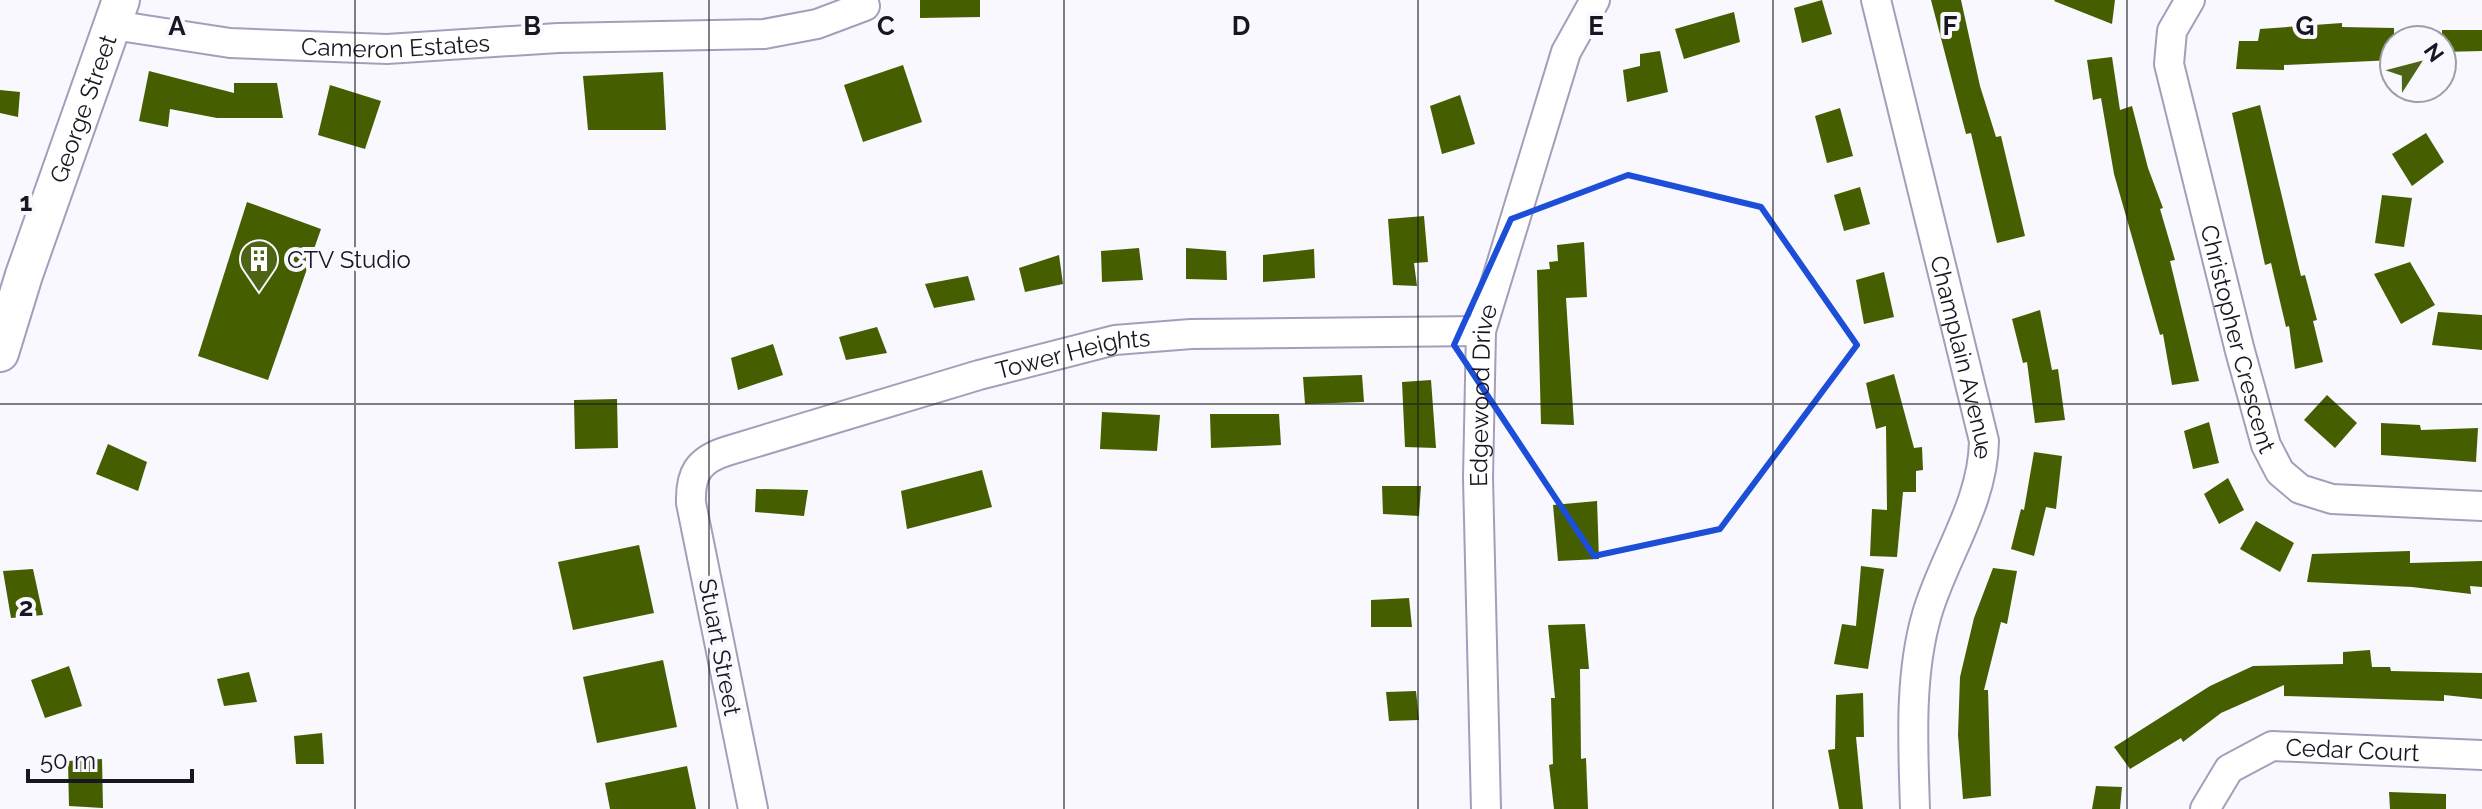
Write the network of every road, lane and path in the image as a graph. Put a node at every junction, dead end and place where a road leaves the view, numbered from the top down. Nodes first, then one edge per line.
1 (1595, 0) edge
2 (1876, 0) edge
3 (2190, 0) edge
4 (865, 6) dead end
5 (117, 13) edge
6 (1481, 331) junction
7 (0, 353) edge
8 (692, 484) joint
9 (2482, 506) edge
10 (2482, 755) edge
11 (753, 809) edge
12 (1486, 809) edge
13 (1915, 809) edge
14 (2205, 809) edge

1 - 6 street, Edgewood Drive
2 - 13 street, Champlain Avenue
3 - 9 street, Christopher Crescent
4 - 5 street, Cameron Estates
5 - 7 main road, George Street
6 - 8 street, Tower Heights
6 - 12 street, Edgewood Drive
8 - 11 street, Stuart Street
10 - 14 street, Cedar Court

